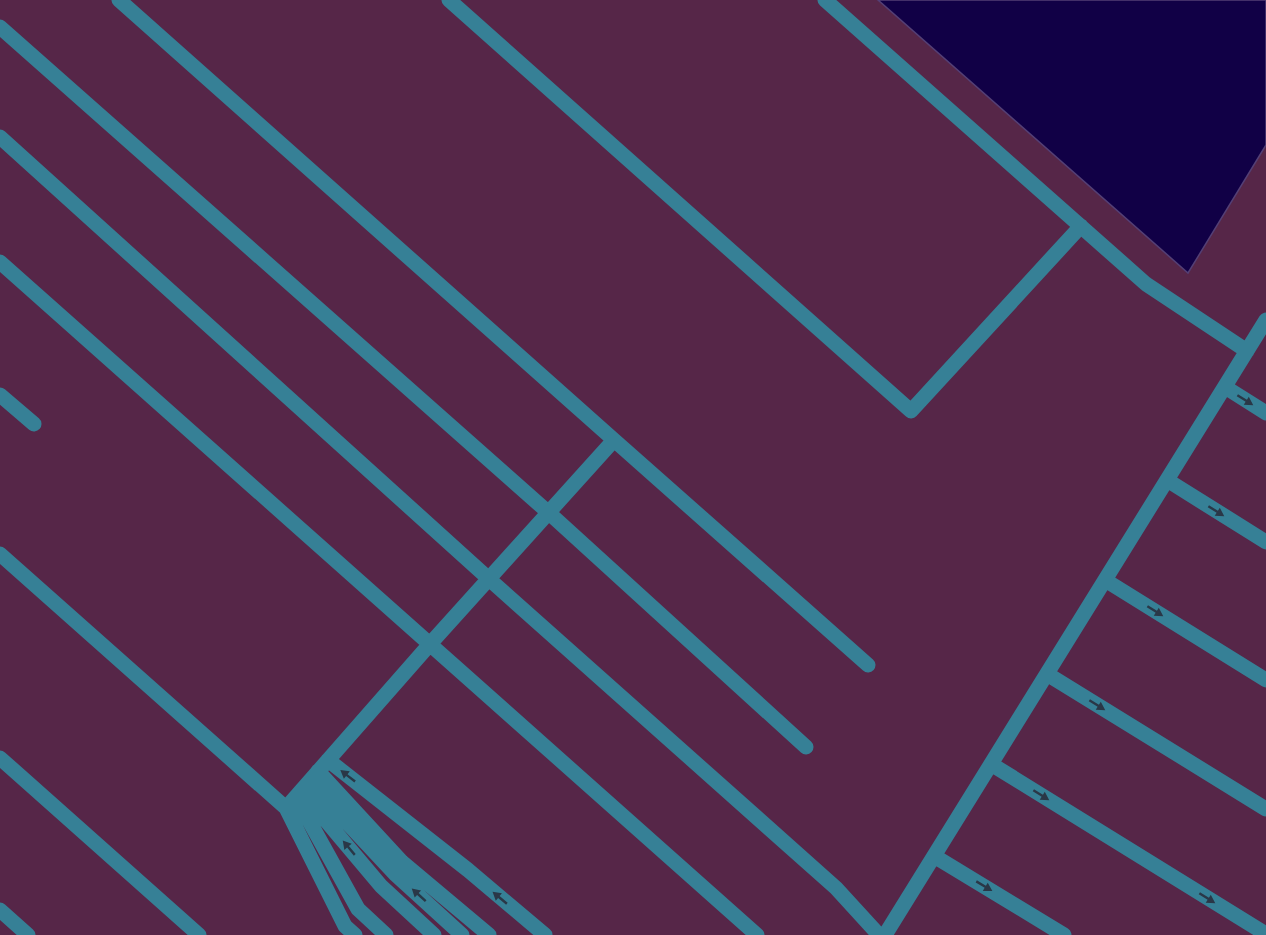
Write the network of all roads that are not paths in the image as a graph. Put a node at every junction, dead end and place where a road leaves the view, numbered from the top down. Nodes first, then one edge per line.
1 (119, 0) edge
2 (449, 0) edge
3 (825, 0) edge
4 (0, 27) edge
5 (0, 137) edge
6 (1081, 226) junction
7 (0, 262) edge
8 (1266, 320) edge
9 (1247, 351) junction
10 (1225, 387) junction
11 (0, 395) edge
12 (1266, 413) edge
13 (34, 424) dead end
14 (614, 440) junction
15 (1167, 480) junction
16 (549, 513) junction
17 (1266, 542) edge
18 (0, 554) edge
19 (489, 579) junction
20 (1105, 580) junction
21 (430, 644) junction
22 (868, 665) dead end
23 (1047, 674) junction
24 (1266, 680) edge
25 (806, 747) dead end
26 (0, 758) edge
27 (991, 764) junction
28 (306, 785) junction
29 (1266, 809) edge
30 (934, 856) junction
31 (0, 910) edge
32 (1266, 934) edge
33 (27, 935) edge
34 (199, 935) edge
35 (355, 935) edge
36 (386, 935) edge
37 (434, 935) edge
38 (462, 935) edge
39 (489, 935) edge
40 (545, 935) edge
41 (757, 935) edge
42 (879, 935) edge
43 (885, 935) edge
44 (1064, 935) edge

1 - 14 street
2 - 6 street
3 - 6 street
4 - 16 street
5 - 19 street
6 - 9 street
7 - 21 street
8 - 9 street
9 - 10 street
10 -> 12 street
10 - 15 street
11 - 13 street
14 - 16 street
14 - 22 street
15 -> 17 street
15 - 20 street
16 - 19 street
16 - 25 street
18 - 28 street
19 - 21 street
19 - 42 street
20 - 23 street
20 -> 24 street
21 - 28 street
21 - 41 street
23 - 27 street
23 -> 29 street
26 - 34 street
27 - 30 street
27 -> 32 street
28 - 35 street
28 - 36 street
37 -> 28 street
38 -> 28 street
28 - 39 street
40 -> 28 street
30 - 43 street
30 -> 44 street
31 - 33 street

